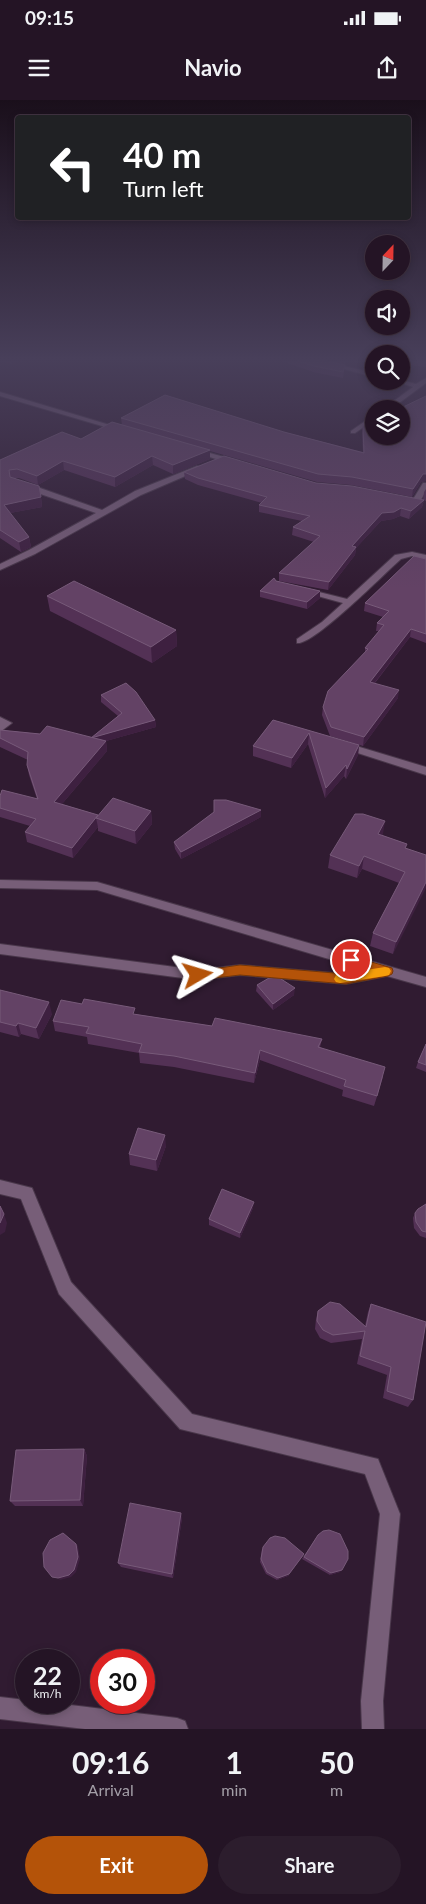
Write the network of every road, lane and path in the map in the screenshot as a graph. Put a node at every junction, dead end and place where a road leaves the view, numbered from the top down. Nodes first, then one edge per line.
1 (185, 448) edge
2 (223, 459) junction
3 (242, 464) edge
4 (15, 482) edge
5 (426, 485) edge
6 (407, 499) edge
7 (416, 501) junction
8 (426, 504) edge
9 (101, 512) junction
10 (426, 557) edge
11 (0, 567) edge
12 (294, 587) edge
13 (349, 602) junction
14 (300, 641) dead end
15 (0, 720) edge
16 (0, 729) edge
17 (328, 740) edge
18 (426, 771) edge
19 (0, 884) edge
20 (0, 949) edge
21 (388, 971) junction
22 (426, 982) edge
23 (0, 1187) edge
24 (0, 1708) edge
25 (177, 1729) edge
26 (373, 1729) edge

1 - 2 street
2 - 3 street
2 - 9 street
4 - 9 street
5 - 7 street
6 - 7 street
7 - 8 street
9 - 11 street
10 - 13 street
12 - 13 street
13 - 14 street
15 - 16 street
17 - 18 street
19 - 21 street
20 - 21 street
21 - 22 street
23 - 26 street
24 - 25 street

